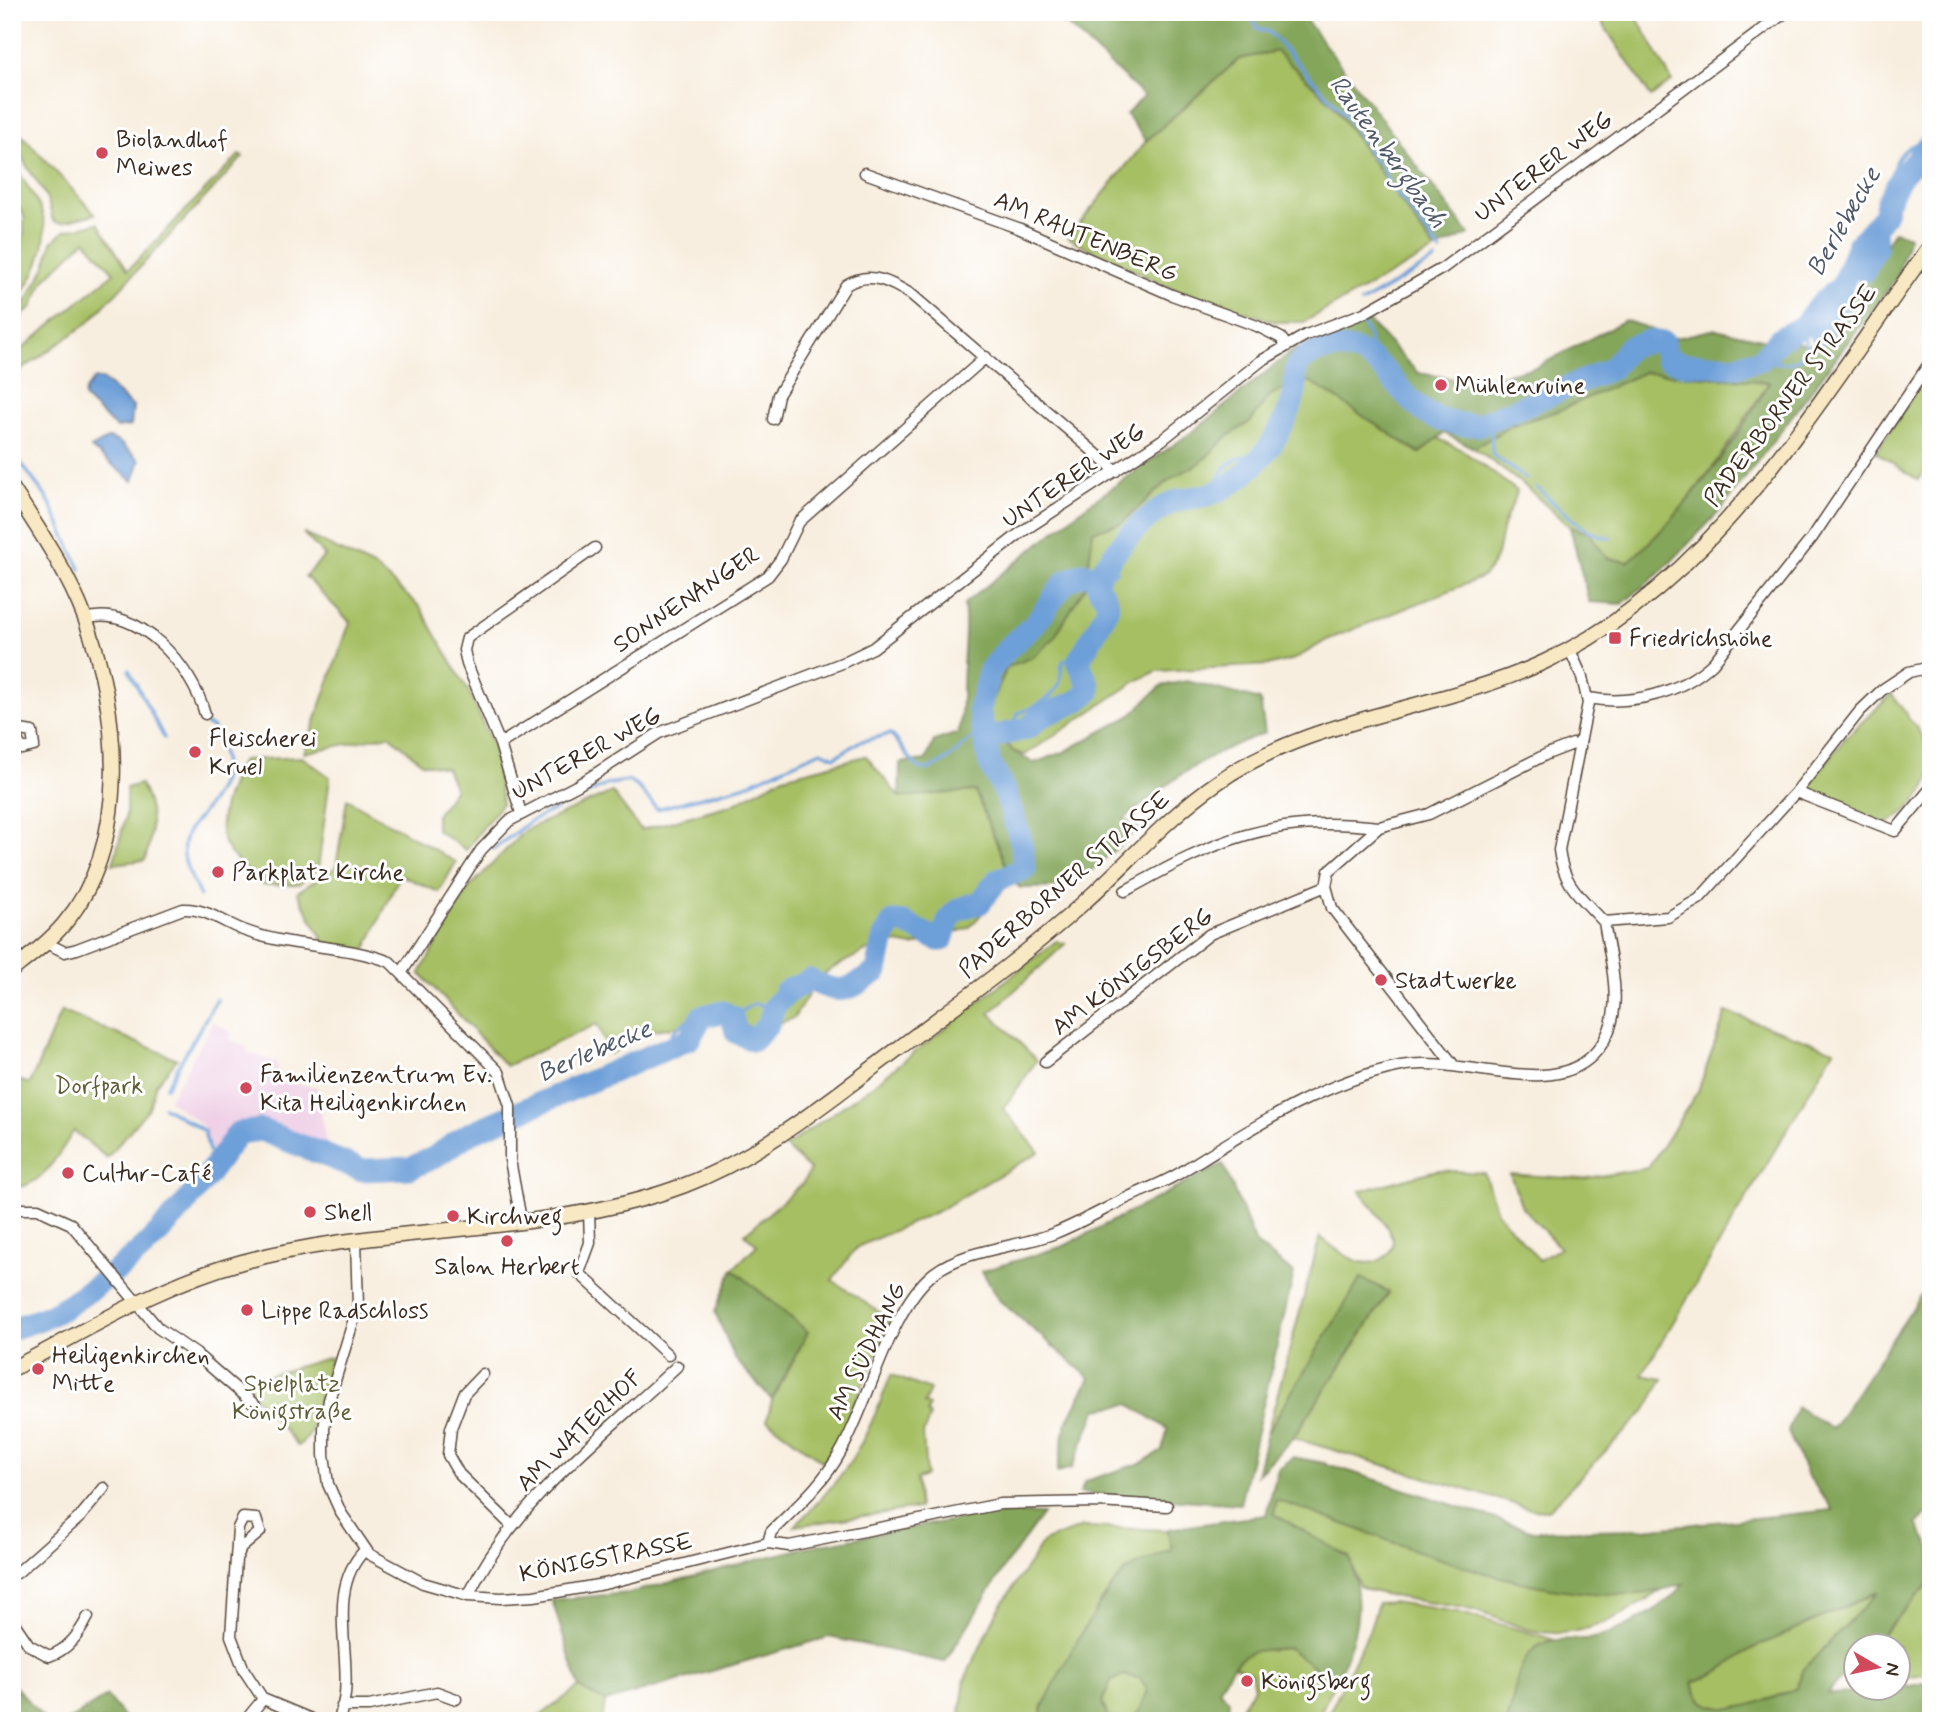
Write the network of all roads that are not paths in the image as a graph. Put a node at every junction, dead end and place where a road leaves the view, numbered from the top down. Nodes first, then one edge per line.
1 (1786, 12) edge
2 (866, 173) dead end
3 (1931, 245) edge
4 (1286, 345) junction
5 (986, 357) junction
6 (1931, 361) edge
7 (773, 419) dead end
8 (1116, 471) junction
9 (12, 488) edge
10 (595, 548) dead end
11 (85, 619) junction
12 (1570, 650) junction
13 (1931, 667) edge
14 (1588, 698) junction
15 (205, 714) dead end
16 (500, 744) junction
17 (1580, 747) junction
18 (1931, 788) edge
19 (1796, 792) junction
20 (521, 813) junction
21 (1379, 827) junction
22 (1326, 886) junction
23 (1125, 891) dead end
24 (1604, 922) junction
25 (46, 943) junction
26 (12, 970) edge
27 (402, 972) junction
28 (1045, 1062) dead end
29 (1452, 1063) junction
30 (12, 1209) edge
31 (589, 1211) junction
32 (521, 1220) junction
33 (356, 1241) junction
34 (137, 1303) junction
35 (667, 1355) dead end
36 (677, 1366) dead end
37 (12, 1369) edge
38 (484, 1374) dead end
39 (255, 1405) dead end
40 (104, 1488) dead end
41 (1167, 1506) dead end
42 (512, 1527) junction
43 (768, 1544) junction
44 (365, 1550) junction
45 (237, 1557) junction
46 (12, 1573) edge
47 (468, 1596) junction
48 (88, 1617) dead end
49 (12, 1620) edge
50 (263, 1699) junction
51 (456, 1699) dead end
52 (342, 1706) junction
53 (246, 1721) edge
54 (316, 1721) edge
55 (339, 1721) edge

1 - 4 street, UNTERER WEG
2 - 4 street, AM RAUTENBERG
3 - 12 main road, PADERBORNER STRASSE
4 - 8 street, UNTERER WEG
5 - 7 street
5 - 8 street
5 - 16 street, SONNENANGER
6 - 14 street
8 - 20 street, UNTERER WEG
9 - 11 main road
10 - 16 street
11 - 15 street
11 - 25 main road
12 - 14 street
12 - 31 main road, PADERBORNER STRASSE
13 - 19 street
14 - 17 street
16 - 20 street
17 - 21 street
17 - 24 street
18 - 19 street
19 - 24 street
20 - 27 street, UNTERER WEG
21 - 22 street
21 - 23 street
22 - 28 street, AM KÖNIGSBERG
22 - 29 street
24 - 29 street, AM SÜDHANG
25 - 26 main road
25 - 27 street
27 - 32 street
29 - 43 street, AM SÜDHANG
30 - 34 street
31 - 32 main road, PADERBORNER STRASSE
31 - 35 street
32 - 33 main road, PADERBORNER STRASSE
33 - 34 main road, PADERBORNER STRASSE
33 - 44 street, KÖNIGSTRASSE
34 - 37 main road, PADERBORNER STRASSE
34 - 39 street
36 - 42 street, AM WATERHOF
38 - 42 street, AM WATERHOF
40 - 46 street
41 - 43 street
42 - 47 street, AM WATERHOF
43 - 47 street, KÖNIGSTRASSE
44 - 47 street, KÖNIGSTRASSE
44 - 52 street
45 - 45 street
45 - 50 street
48 - 49 street
50 - 53 street
50 - 54 street
51 - 52 street
52 - 55 street

